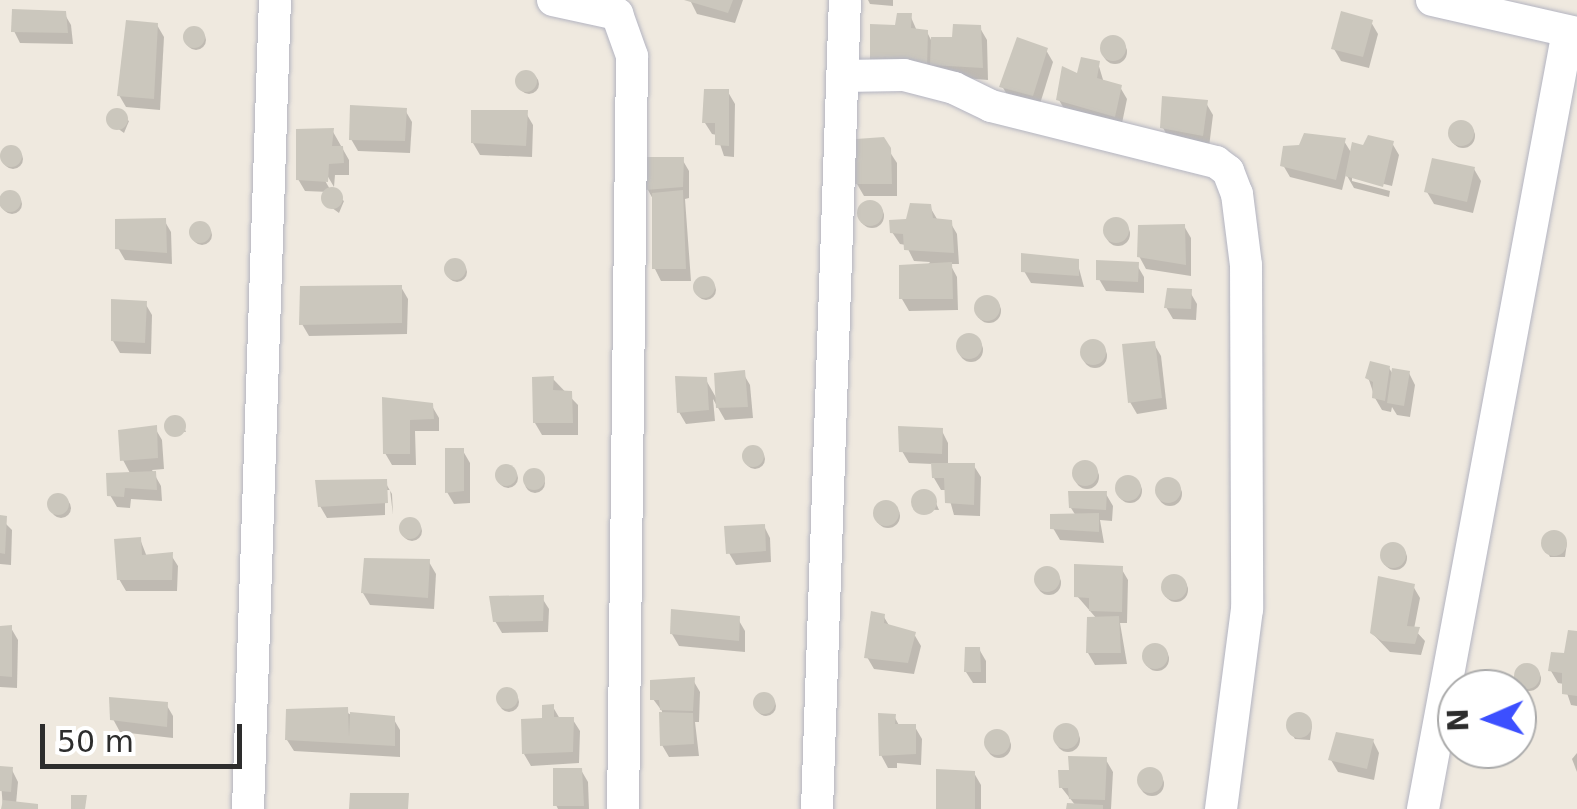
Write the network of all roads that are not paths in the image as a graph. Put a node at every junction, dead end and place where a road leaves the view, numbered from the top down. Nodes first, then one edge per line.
1 (275, 0) edge
2 (553, 0) edge
3 (846, 0) edge
4 (1432, 0) edge
5 (1572, 32) edge
6 (842, 76) junction
7 (248, 809) edge
8 (622, 809) edge
9 (817, 809) edge
10 (1222, 809) edge
11 (1423, 809) edge

1 - 7 street
2 - 8 street
3 - 6 street
4 - 5 street
5 - 11 street
6 - 9 street
6 - 10 street

